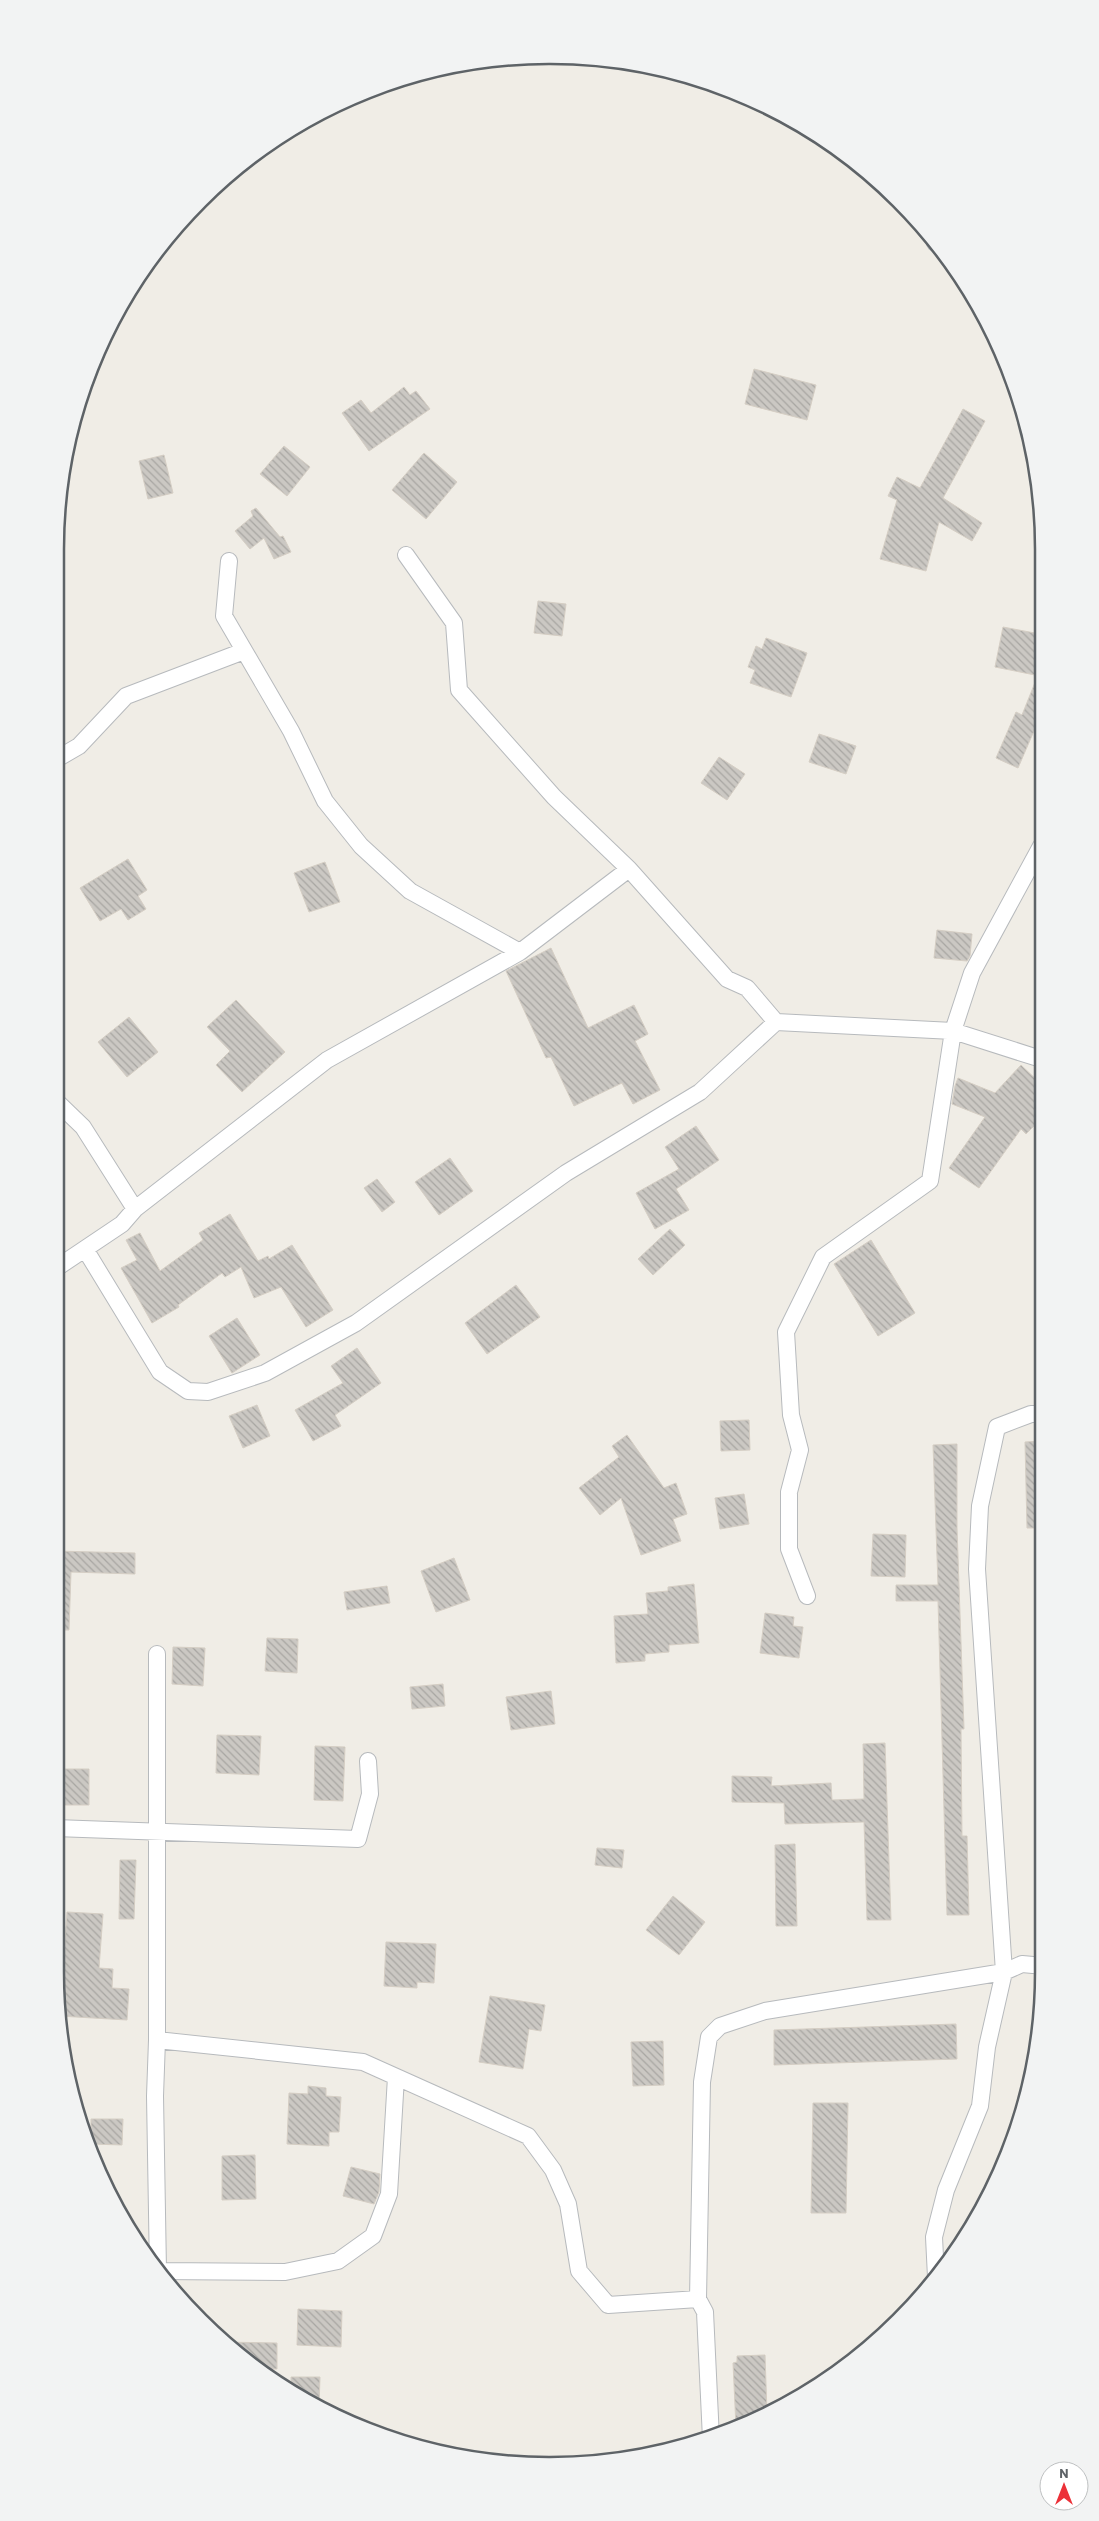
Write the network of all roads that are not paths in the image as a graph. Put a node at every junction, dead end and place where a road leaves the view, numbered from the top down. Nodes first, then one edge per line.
1 (406, 556) dead end
2 (229, 561) dead end
3 (244, 650) junction
4 (64, 755) edge
5 (1035, 857) edge
6 (629, 869) junction
7 (520, 952) junction
8 (776, 1022) junction
9 (953, 1031) junction
10 (1035, 1057) edge
11 (64, 1109) edge
12 (135, 1209) junction
13 (85, 1249) junction
14 (64, 1263) edge
15 (1035, 1414) edge
16 (807, 1596) dead end
17 (157, 1654) dead end
18 (368, 1761) dead end
19 (64, 1828) edge
20 (158, 1830) junction
21 (1035, 1965) edge
22 (1004, 1972) junction
23 (157, 2040) junction
24 (396, 2077) junction
25 (158, 2258) edge
26 (935, 2266) edge
27 (167, 2270) edge
28 (698, 2299) junction
29 (711, 2429) edge

1 - 6 street
2 - 3 street
3 - 4 street
3 - 7 street
5 - 9 street
6 - 7 street
6 - 8 street
7 - 12 street
8 - 9 street
8 - 13 street
9 - 10 street
9 - 16 street
11 - 12 street
12 - 13 street
13 - 14 street
15 - 22 street
17 - 20 street
18 - 20 street
19 - 20 street
20 - 23 street
21 - 22 street
22 - 26 street
22 - 28 street
23 - 24 street
23 - 25 street
24 - 27 street
24 - 28 street
28 - 29 street

